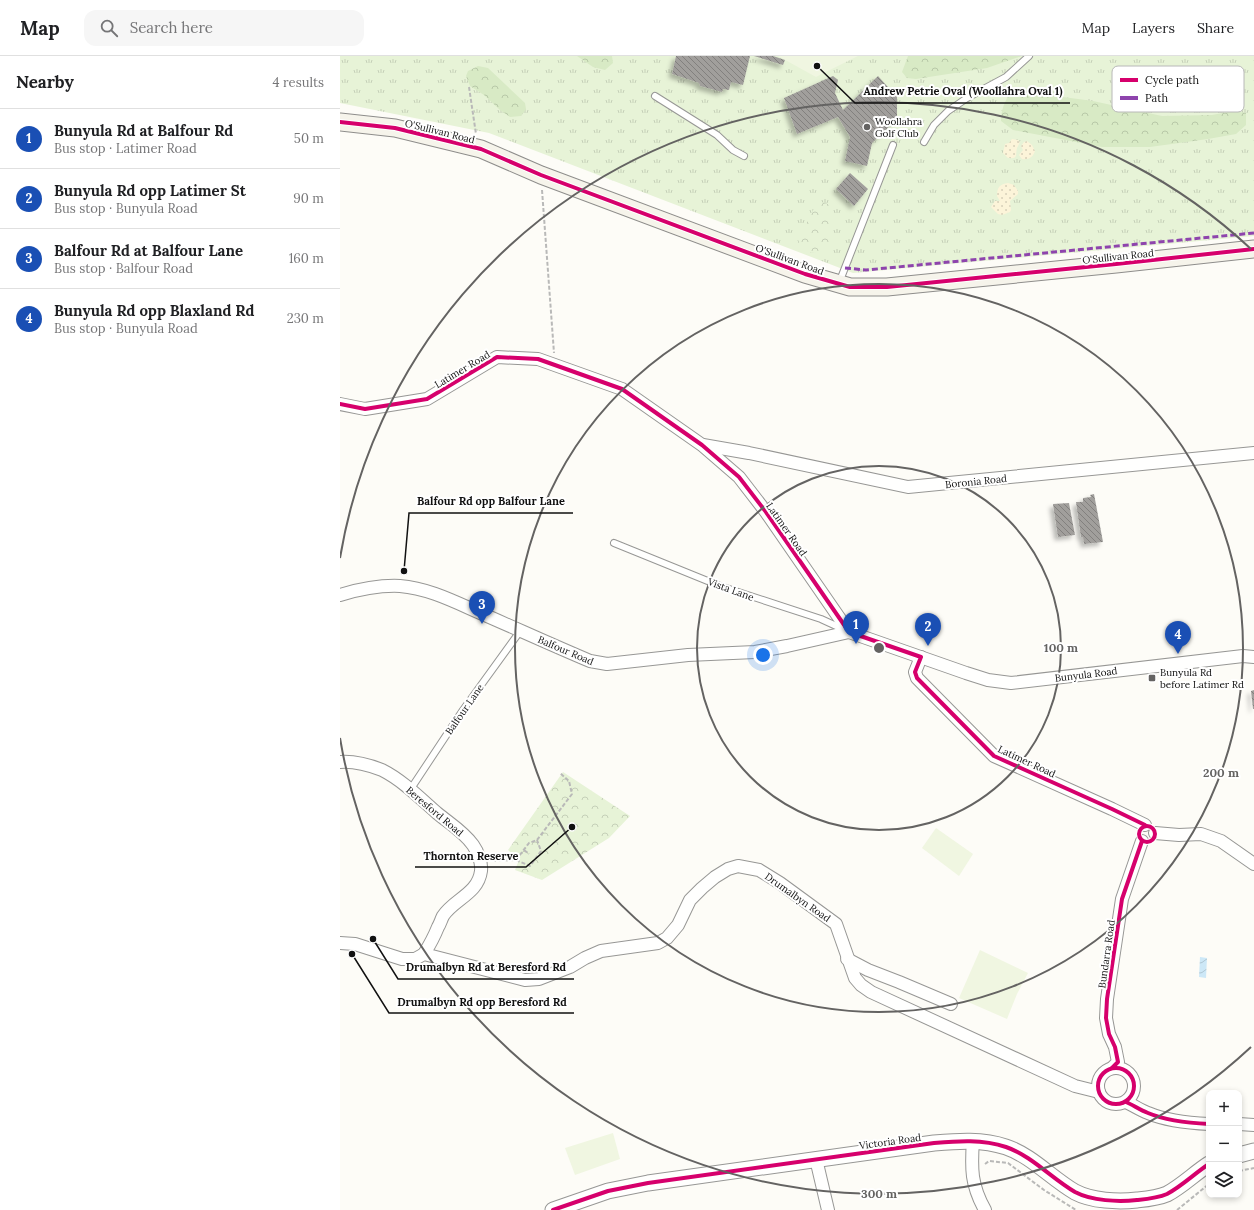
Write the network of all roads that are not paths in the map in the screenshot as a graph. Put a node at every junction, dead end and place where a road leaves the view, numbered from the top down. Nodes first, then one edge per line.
1 (1029, 56) edge
2 (655, 96) dead end
3 (340, 122) edge
4 (924, 142) dead end
5 (893, 145) dead end
6 (744, 156) dead end
7 (1254, 249) edge
8 (839, 284) junction
9 (340, 404) edge
10 (702, 445) junction
11 (1254, 453) edge
12 (614, 542) dead end
13 (340, 595) edge
14 (521, 630) junction
15 (849, 632) junction
16 (921, 657) junction
17 (1254, 658) edge
18 (340, 762) edge
19 (410, 790) junction
20 (1145, 825) junction
21 (1155, 833) junction
22 (1142, 841) junction
23 (1254, 864) edge
24 (340, 943) edge
25 (424, 954) junction
26 (848, 959) junction
27 (951, 1004) dead end
28 (1112, 1068) junction
29 (1099, 1092) junction
30 (1126, 1102) junction
31 (1206, 1124) edge
32 (1242, 1124) edge
33 (1254, 1125) edge
34 (973, 1140) junction
35 (1254, 1151) edge
36 (1242, 1154) edge
37 (816, 1159) junction
38 (1206, 1166) edge
39 (552, 1210) edge
40 (828, 1210) edge
41 (985, 1210) edge

1 - 4 lane
2 - 6 lane
3 - 8 main road, O'Sullivan Road
5 - 8 lane
7 - 8 main road, O'Sullivan Road
9 - 10 street, Latimer Road
10 - 11 street, Boronia Road
10 - 15 street, Latimer Road
12 - 15 lane, Vista Lane
13 - 14 street, Balfour Road
14 - 15 street, Balfour Road
14 - 19 lane, Balfour Lane
15 - 16 street
16 - 17 street, Bunyula Road
16 - 20 street, Latimer Road
18 - 19 street, Beresford Road
19 - 25 street, Beresford Road
20 - 21 street
20 - 22 street
21 - 22 street
21 - 23 street
22 - 28 street, Bundarra Road
24 - 25 street, Drumalbyn Road
25 - 26 street, Drumalbyn Road
26 - 27 street
26 - 29 street, Drumalbyn Road
28 - 29 street
28 - 30 street
29 - 30 street
30 - 31 street
32 - 33 street
34 - 37 street, Victoria Road
34 - 38 street, Victoria Road
34 - 41 street
35 - 36 street
37 - 39 street, Victoria Road
37 - 40 street

